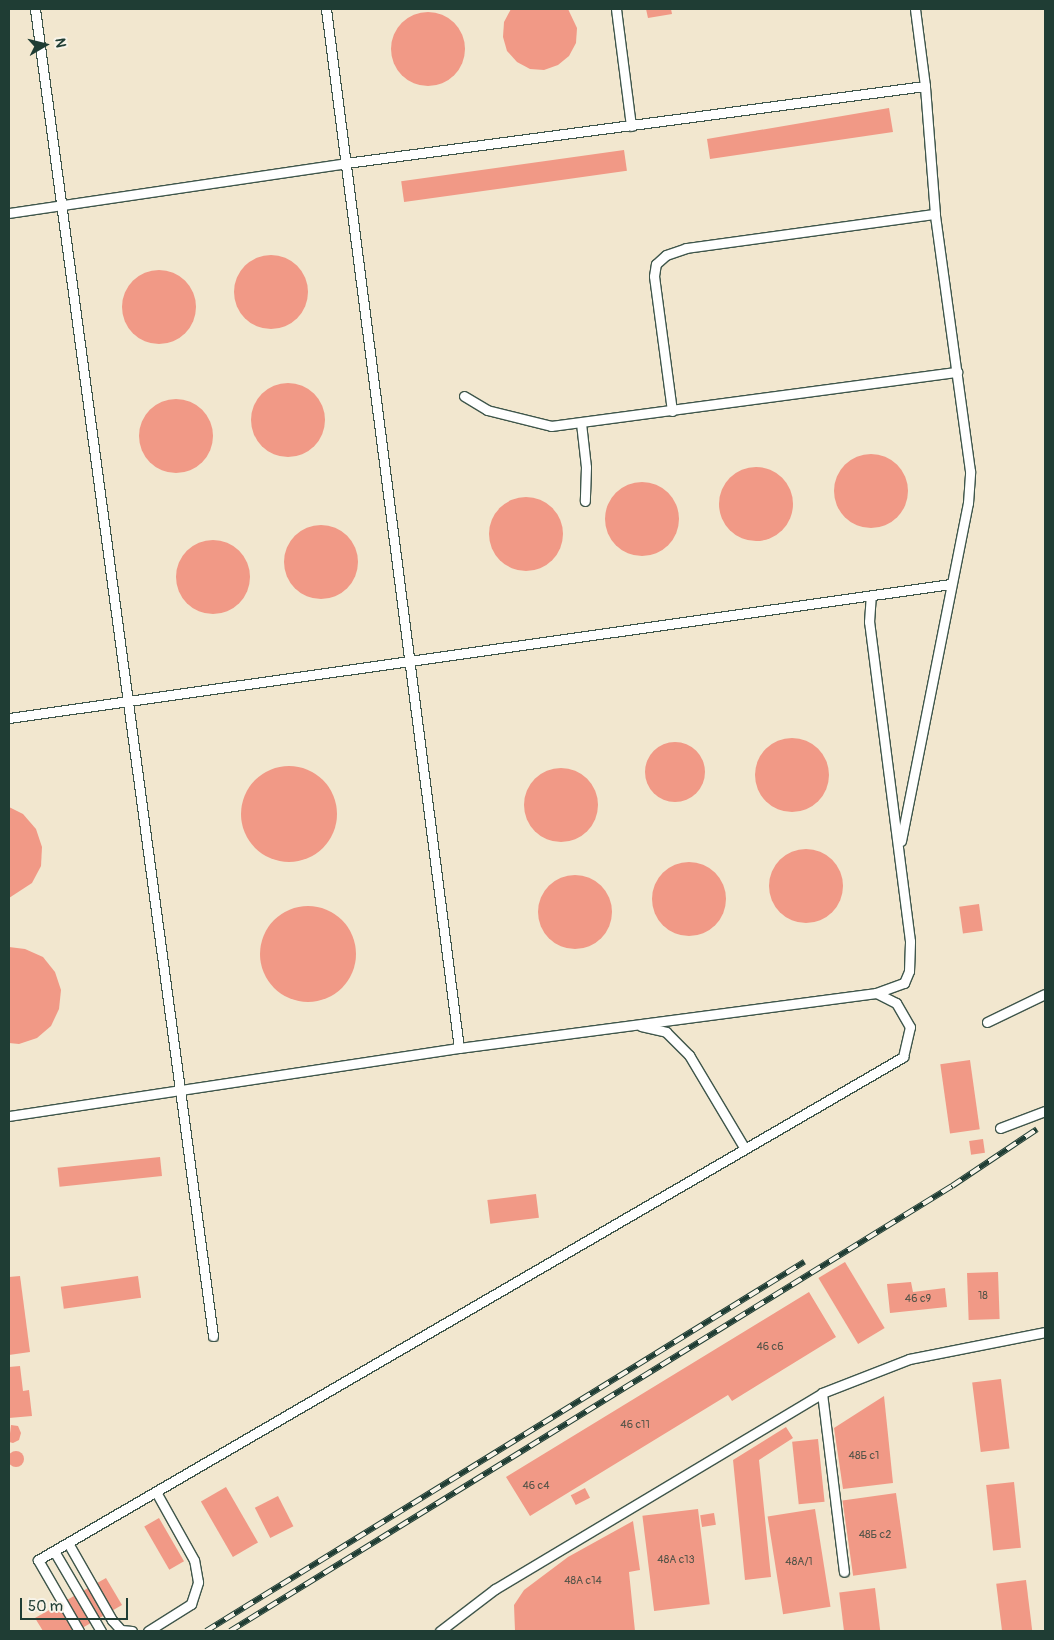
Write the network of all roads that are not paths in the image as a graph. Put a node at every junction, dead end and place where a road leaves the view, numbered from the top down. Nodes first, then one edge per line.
1 (36, 9) edge
2 (326, 9) edge
3 (616, 9) edge
4 (915, 9) edge
5 (925, 86) junction
6 (631, 126) junction
7 (346, 163) junction
8 (62, 205) junction
9 (9, 212) edge
10 (935, 214) junction
11 (958, 372) junction
12 (464, 396) dead end
13 (672, 411) junction
14 (581, 423) junction
15 (585, 502) dead end
16 (950, 584) junction
17 (871, 596) junction
18 (408, 660) junction
19 (128, 702) junction
20 (9, 718) edge
21 (899, 850) junction
22 (876, 993) junction
23 (1045, 994) edge
24 (987, 1022) dead end
25 (636, 1025) junction
26 (459, 1048) junction
27 (181, 1092) junction
28 (1045, 1111) edge
29 (9, 1116) edge
30 (1000, 1128) dead end
31 (745, 1149) junction
32 (1045, 1332) edge
33 (213, 1336) dead end
34 (822, 1393) junction
35 (156, 1492) junction
36 (68, 1543) junction
37 (54, 1551) junction
38 (844, 1572) dead end
39 (79, 1631) edge
40 (101, 1631) edge
41 (132, 1631) edge
42 (148, 1631) edge
43 (440, 1631) edge

1 - 8 lane
2 - 7 lane
3 - 6 lane
4 - 5 lane
5 - 6 lane
5 - 10 lane
6 - 7 lane
7 - 8 lane
7 - 18 lane
8 - 9 lane
8 - 19 lane
10 - 11 lane
10 - 13 lane
11 - 13 lane
11 - 16 lane
12 - 14 lane
13 - 14 lane
14 - 15 lane
16 - 17 lane
16 - 21 lane
17 - 18 lane
17 - 21 lane
18 - 19 lane
18 - 26 lane
19 - 20 lane
19 - 27 lane
21 - 22 lane
22 - 25 lane
22 - 31 lane
23 - 24 lane
25 - 26 lane
25 - 31 lane
26 - 27 lane
27 - 29 lane
27 - 33 lane
28 - 30 lane
31 - 35 lane
32 - 34 lane
34 - 38 lane
34 - 43 lane
35 - 36 lane
35 - 42 lane
36 - 37 lane
36 - 41 lane
37 - 39 lane
37 - 40 lane

